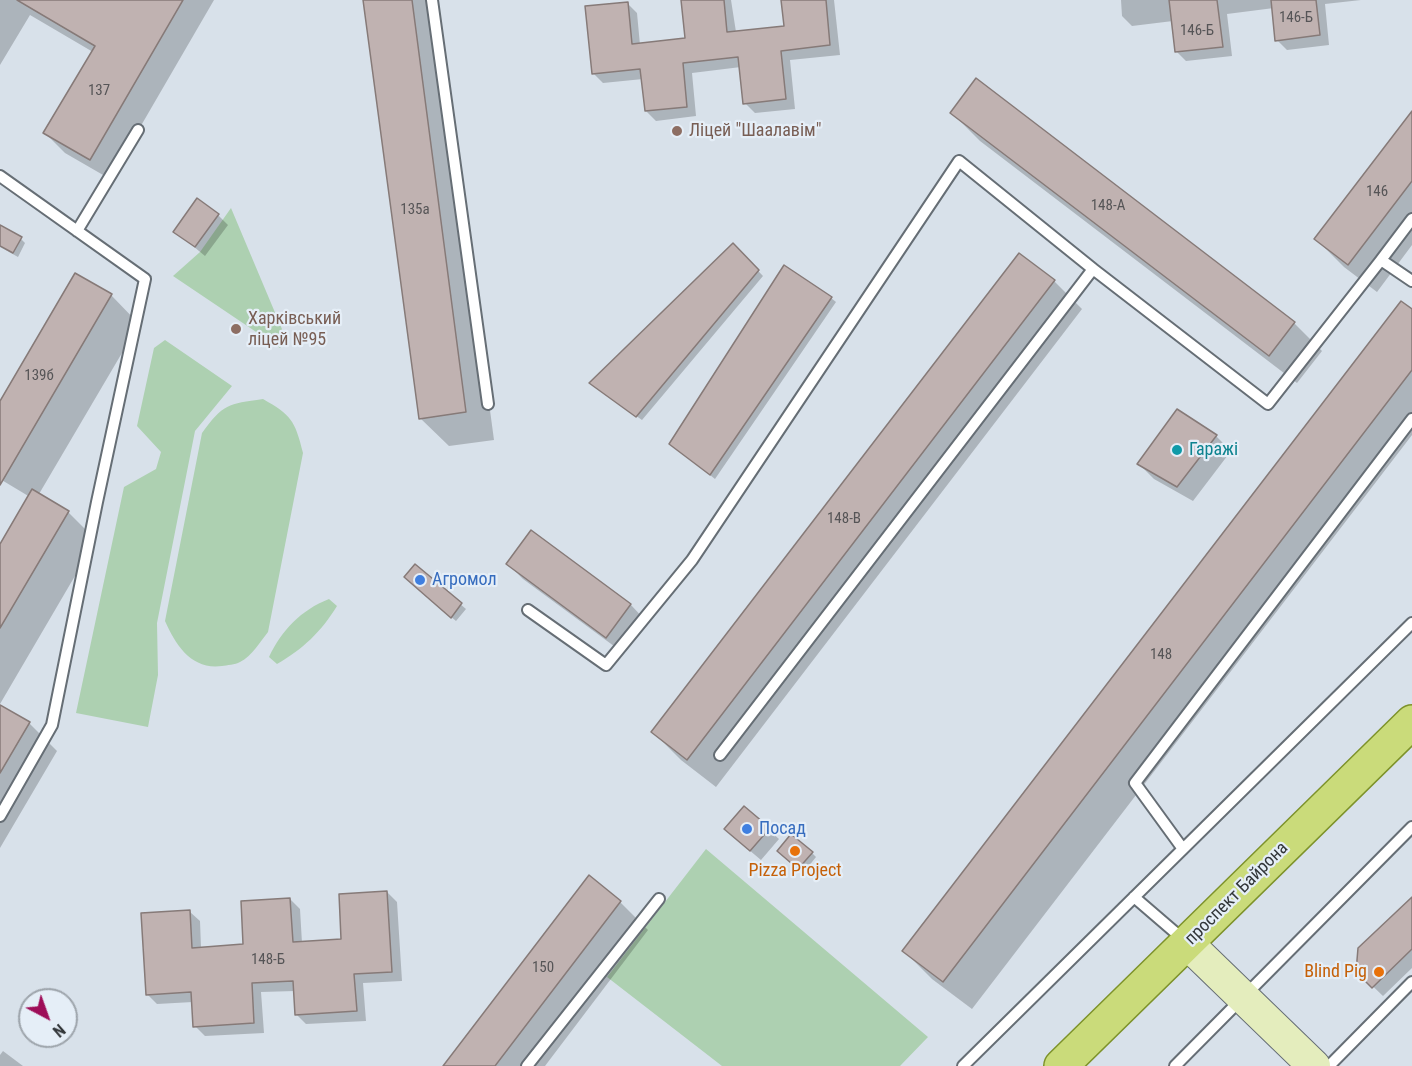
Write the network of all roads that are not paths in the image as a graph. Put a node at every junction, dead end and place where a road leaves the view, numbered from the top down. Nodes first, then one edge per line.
1 (432, 0) edge
2 (138, 130) dead end
3 (0, 176) edge
4 (1412, 219) edge
5 (77, 231) junction
6 (1381, 260) junction
7 (1093, 269) junction
8 (1412, 281) edge
9 (488, 404) dead end
10 (1412, 419) edge
11 (528, 610) dead end
12 (1412, 623) edge
13 (1412, 722) edge
14 (720, 755) dead end
15 (0, 816) edge
16 (1412, 827) edge
17 (1183, 849) junction
18 (1134, 897) junction
19 (659, 899) dead end
20 (1188, 943) junction
21 (1412, 982) edge
22 (1244, 997) junction
23 (527, 1066) edge
24 (963, 1066) edge
25 (1061, 1066) edge
26 (1174, 1066) edge
27 (1314, 1066) edge
28 (1329, 1066) edge

1 - 9 lane
2 - 5 lane
3 - 5 lane
4 - 6 lane
5 - 15 lane
6 - 7 lane
6 - 8 lane
7 - 11 lane
7 - 14 lane
10 - 17 lane
12 - 17 lane
13 - 20 main road, проспект Байрона
16 - 22 lane
17 - 18 lane
18 - 20 lane
18 - 24 lane
19 - 23 lane
20 - 22 main road
20 - 25 main road, проспект Байрона
21 - 28 lane
22 - 26 lane
22 - 27 main road

